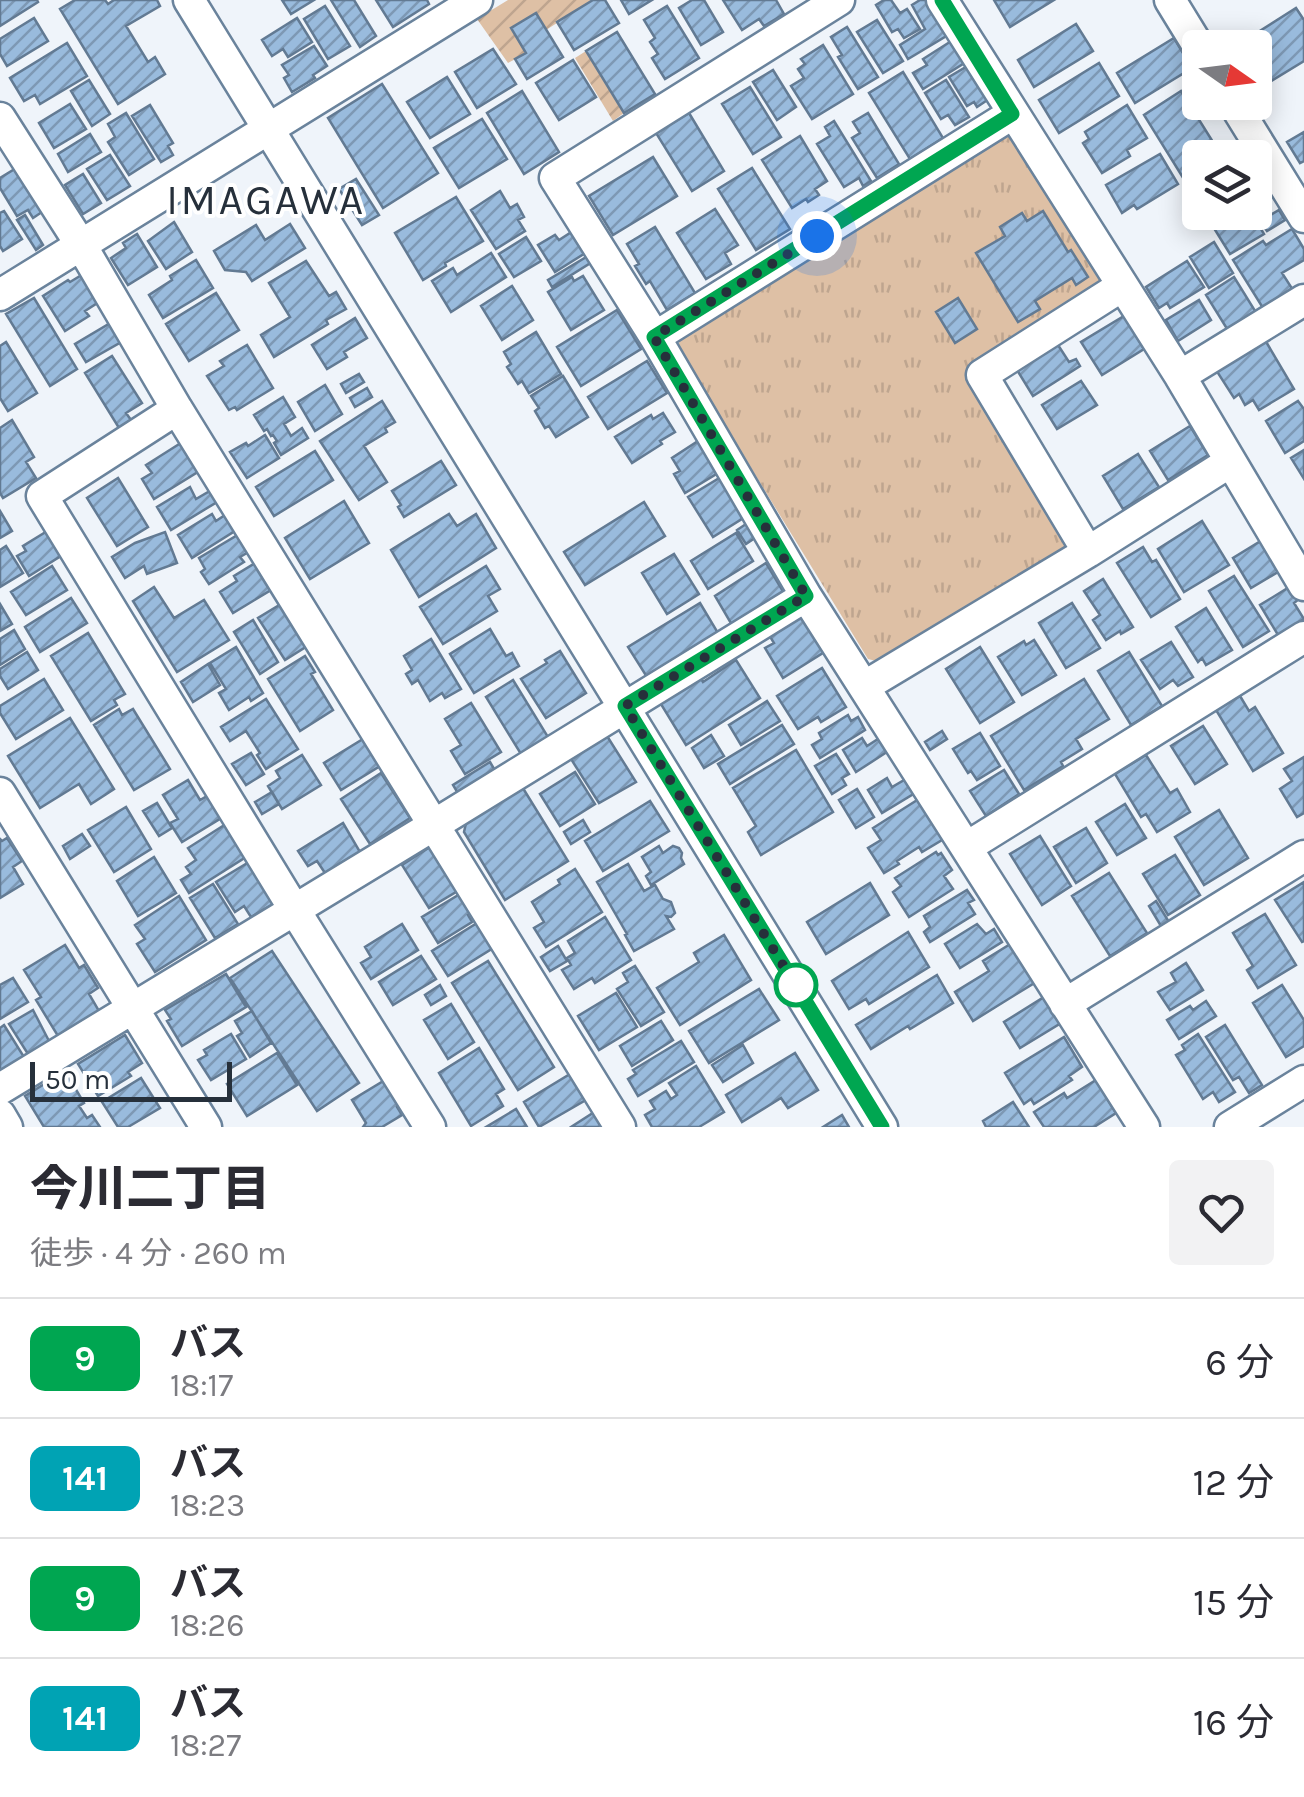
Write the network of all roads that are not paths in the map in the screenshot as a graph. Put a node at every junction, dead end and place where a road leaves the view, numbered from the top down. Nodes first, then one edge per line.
1 (190, 0) edge
2 (840, 0) edge
3 (942, 0) edge
4 (1170, 0) edge
5 (457, 5) edge
6 (1188, 30) edge
7 (1012, 114) junction
8 (0, 118) edge
9 (1244, 120) edge
10 (270, 129) junction
11 (1304, 217) edge
12 (80, 245) junction
13 (1122, 286) junction
14 (0, 295) edge
15 (1304, 300) edge
16 (654, 337) junction
17 (1180, 376) junction
18 (177, 409) junction
19 (1230, 462) junction
20 (1088, 552) junction
21 (1304, 585) edge
22 (806, 596) junction
23 (1304, 637) edge
24 (865, 686) junction
25 (625, 706) junction
26 (0, 792) edge
27 (434, 825) junction
28 (968, 848) junction
29 (1304, 856) edge
30 (294, 909) junction
31 (1065, 1004) junction
32 (132, 1008) junction
33 (1304, 1081) edge
34 (0, 1088) edge
35 (0, 1116) edge
36 (7, 1127) edge
37 (206, 1127) edge
38 (430, 1127) edge
39 (620, 1127) edge
40 (882, 1127) edge
41 (1144, 1127) edge
42 (1230, 1127) edge

1 - 10 street
2 - 16 street
3 - 7 street
4 - 6 street
5 - 10 street
7 - 13 street
7 - 16 street
8 - 12 street
9 - 11 street
10 - 12 street
10 - 25 street
12 - 14 street
12 - 18 street
13 - 17 street
13 - 20 street
15 - 17 street
16 - 22 street
17 - 19 street
18 - 27 street
18 - 30 street
19 - 20 street
19 - 21 street
20 - 24 street
22 - 24 street
22 - 25 street
23 - 28 street
24 - 28 street
25 - 27 street
25 - 40 street
26 - 32 street
27 - 30 street
27 - 39 street
28 - 31 street
29 - 31 street
30 - 32 street
30 - 38 street
31 - 41 street
32 - 34 street
32 - 37 street
33 - 42 street
35 - 36 street

